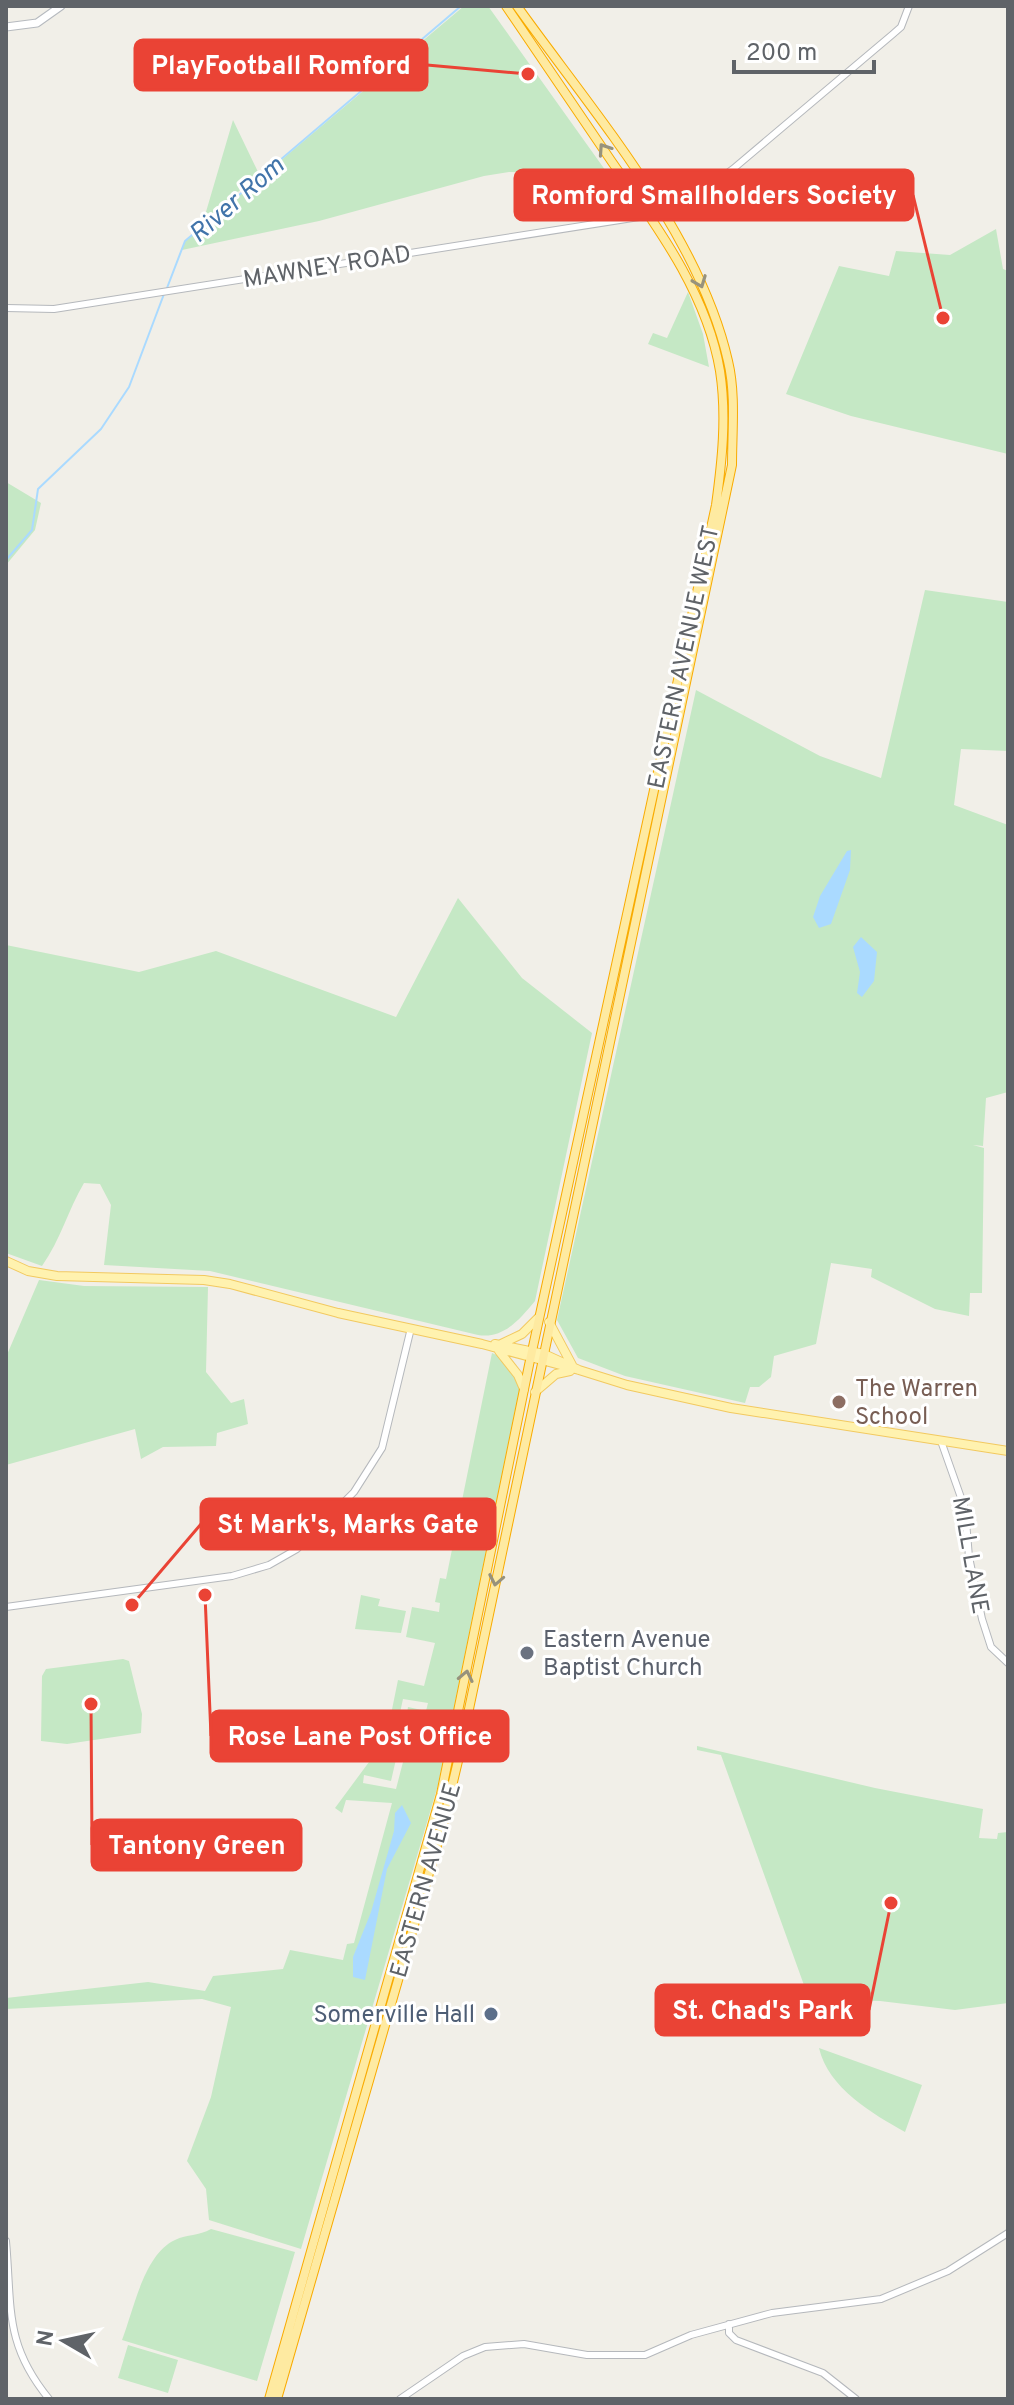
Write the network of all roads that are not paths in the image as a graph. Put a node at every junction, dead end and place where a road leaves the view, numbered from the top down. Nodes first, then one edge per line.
1 (61, 6) edge
2 (506, 6) edge
3 (517, 6) edge
4 (909, 6) edge
5 (6, 27) edge
6 (627, 160) junction
7 (648, 213) junction
8 (664, 213) junction
9 (6, 308) edge
10 (565, 1246) junction
11 (6, 1261) edge
12 (542, 1308) junction
13 (549, 1317) junction
14 (411, 1328) junction
15 (496, 1346) junction
16 (536, 1355) junction
17 (574, 1369) junction
18 (523, 1394) junction
19 (532, 1400) junction
20 (941, 1441) junction
21 (1008, 1451) edge
22 (497, 1520) junction
23 (6, 1607) edge
24 (1008, 1663) edge
25 (1008, 2233) edge
26 (6, 2241) edge
27 (729, 2324) junction
28 (49, 2399) edge
29 (269, 2399) edge
30 (277, 2399) edge
31 (400, 2399) edge
32 (856, 2399) edge

1 - 5 main road
7 -> 2 highway, EASTERN AVENUE WEST
3 - 6 highway, EASTERN AVENUE WEST
4 - 8 street
6 - 7 highway
6 - 8 highway, EASTERN AVENUE WEST
7 - 8 street, MAWNEY ROAD
7 - 9 street, MAWNEY ROAD
7 - 12 highway, EASTERN AVENUE WEST
8 -> 10 highway, EASTERN AVENUE WEST
10 - 13 highway, EASTERN AVENUE WEST
10 - 16 highway
11 - 14 main road
12 - 15 main road
12 - 16 highway, EASTERN AVENUE WEST
13 - 16 highway, EASTERN AVENUE WEST
13 - 17 main road
14 - 15 main road
14 - 23 street
15 - 16 main road
15 - 18 main road
16 - 17 main road
16 - 18 highway, EASTERN AVENUE
16 - 19 highway, EASTERN AVENUE
16 - 22 highway
17 - 19 main road
17 - 20 main road
18 - 22 highway, EASTERN AVENUE
19 -> 30 highway, EASTERN AVENUE
20 - 21 main road
20 - 24 street, MILL LANE
29 -> 22 highway, EASTERN AVENUE
25 - 27 street
26 - 28 street
27 - 31 street
27 - 32 street

